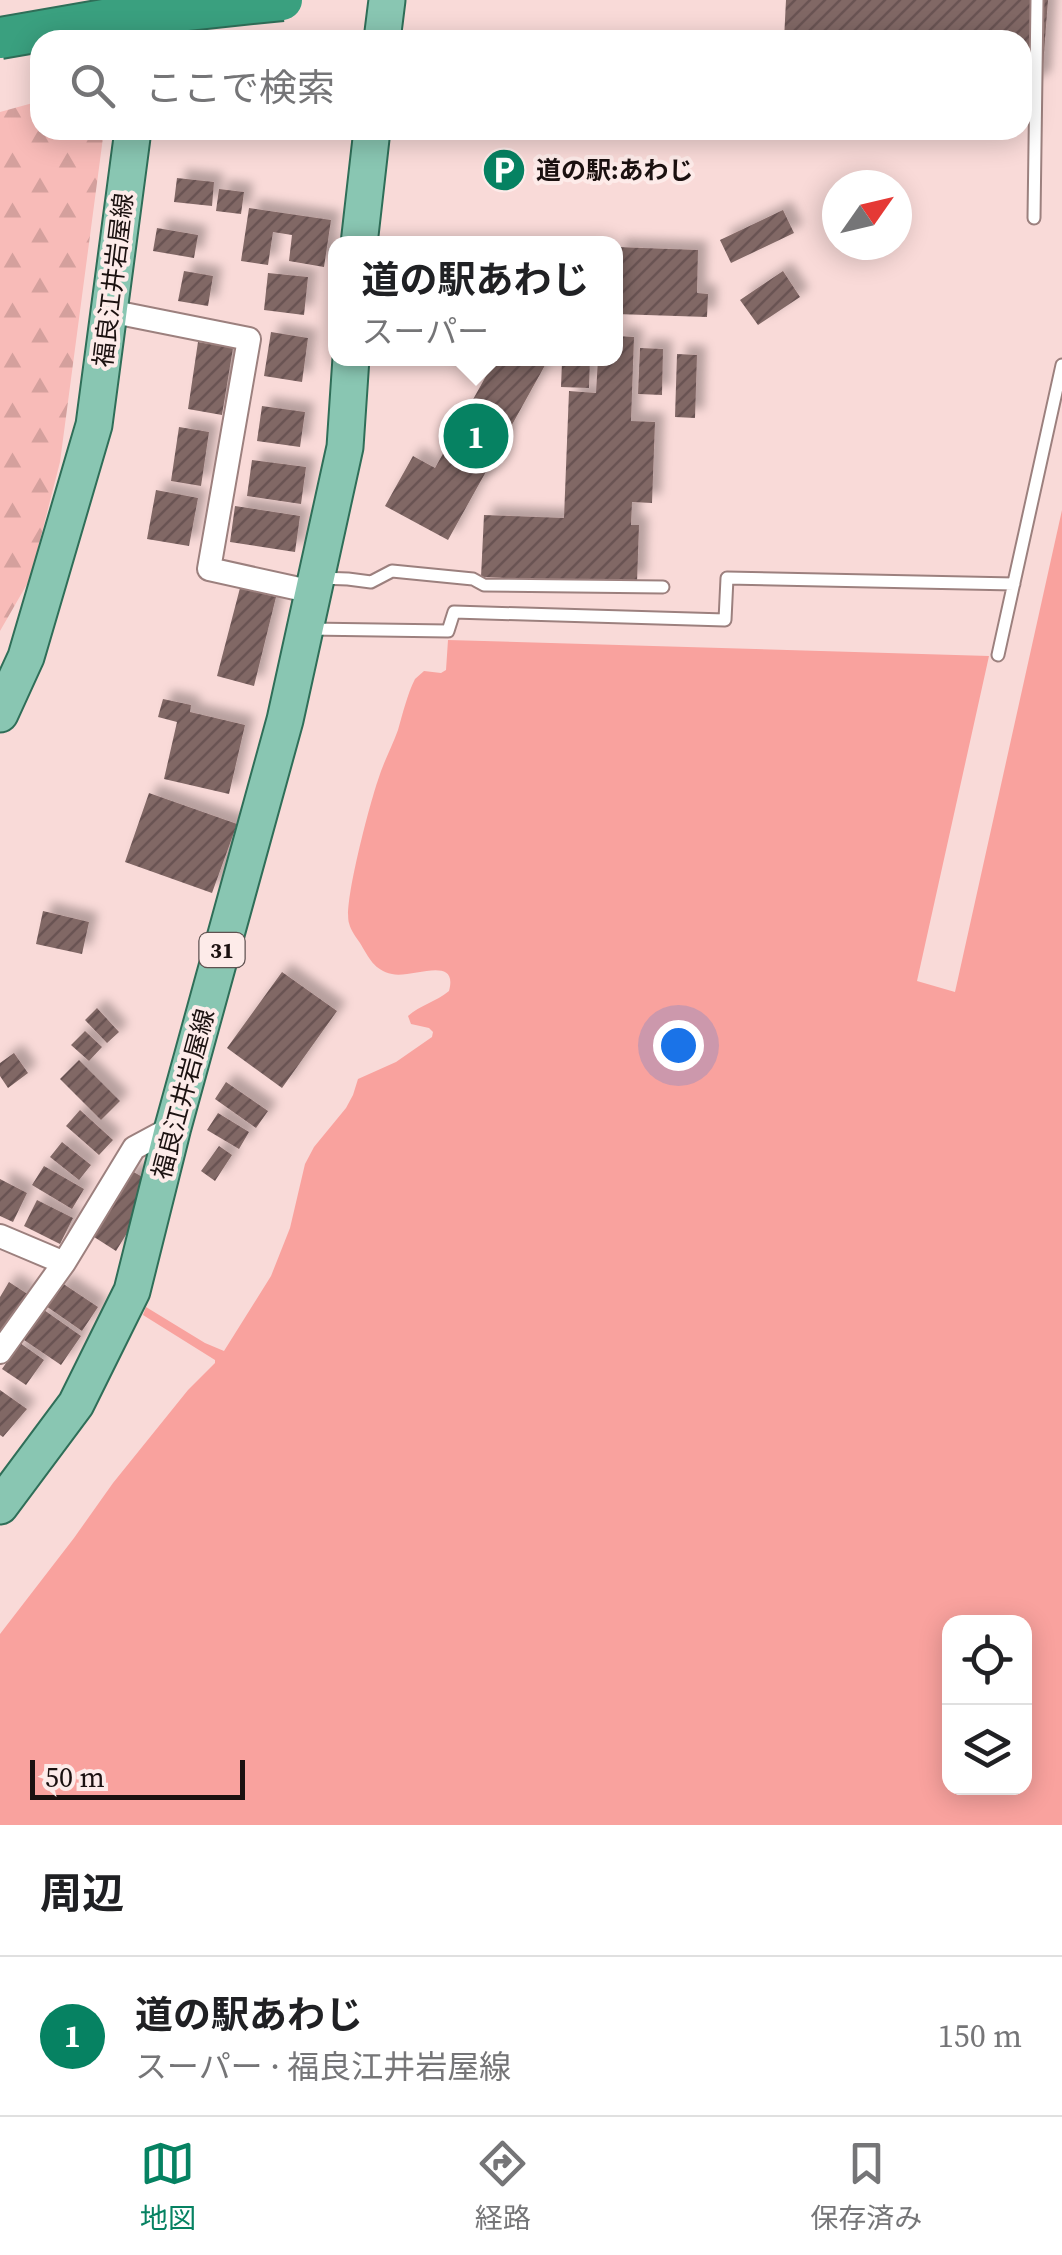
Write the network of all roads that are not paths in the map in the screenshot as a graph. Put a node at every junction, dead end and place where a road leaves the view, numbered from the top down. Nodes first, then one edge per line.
1 (184, 0) edge
2 (282, 0) edge
3 (387, 0) edge
4 (1037, 0) edge
5 (46, 30) edge
6 (172, 30) edge
7 (383, 30) edge
8 (30, 33) edge
9 (0, 38) edge
10 (132, 140) edge
11 (371, 140) edge
12 (1034, 218) dead end
13 (361, 236) edge
14 (109, 311) junction
15 (1062, 364) edge
16 (350, 366) edge
17 (1014, 584) junction
18 (314, 585) junction
19 (663, 588) dead end
20 (305, 629) junction
21 (998, 655) dead end
22 (0, 714) edge
23 (173, 1128) junction
24 (0, 1236) edge
25 (64, 1263) junction
26 (0, 1352) edge
27 (0, 1506) edge

1 - 6 main road
2 - 5 highway, bridge
3 - 7 main road
4 - 12 lane
8 - 9 highway, bridge
10 - 14 main road, 福良江井岩屋線
11 - 13 main road
14 - 18 street
14 - 22 main road, 福良江井岩屋線
15 - 17 lane
16 - 18 main road, 福良江井岩屋線 / 31
17 - 20 lane
17 - 21 lane
18 - 19 lane
18 - 20 main road, 福良江井岩屋線 / 31
20 - 23 main road, 福良江井岩屋線 / 31
23 - 25 street
23 - 27 main road, 福良江井岩屋線 / 31
24 - 25 street
25 - 26 street

